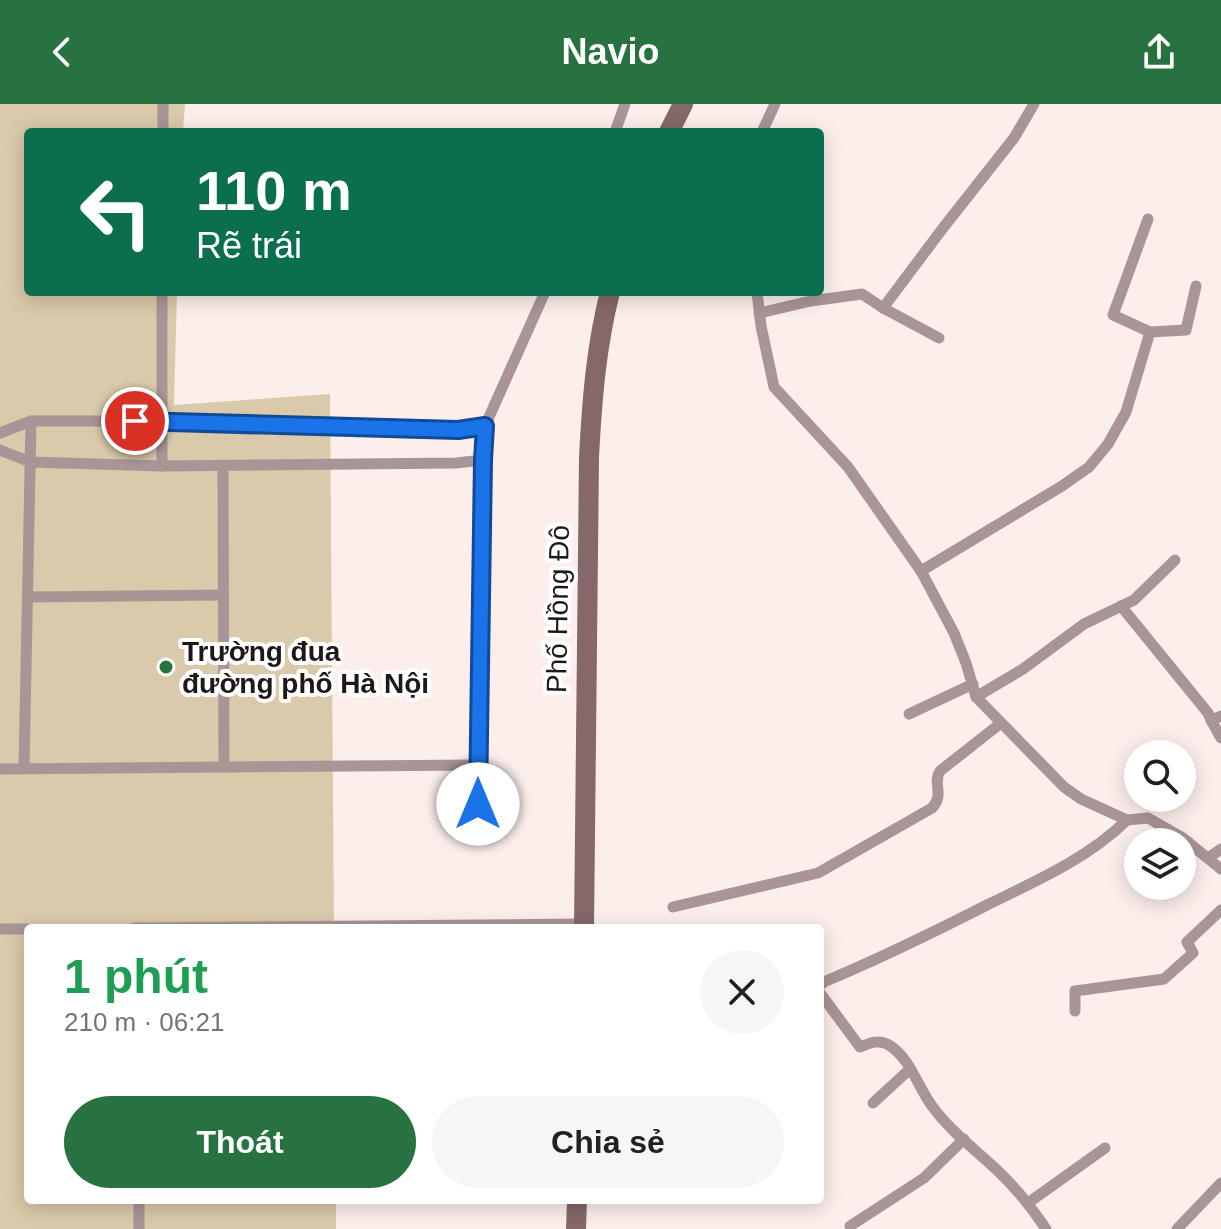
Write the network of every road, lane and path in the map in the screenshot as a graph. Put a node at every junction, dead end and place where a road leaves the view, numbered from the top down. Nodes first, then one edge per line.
1 (163, 104) edge
2 (625, 104) edge
3 (683, 104) edge
4 (775, 104) edge
5 (1034, 104) edge
6 (163, 128) edge
7 (616, 128) edge
8 (671, 128) edge
9 (764, 128) edge
10 (1148, 219) dead end
11 (1196, 286) dead end
12 (162, 296) edge
13 (543, 296) edge
14 (609, 296) edge
15 (757, 296) edge
16 (883, 308) junction
17 (759, 313) junction
18 (1150, 332) junction
19 (939, 338) dead end
20 (31, 421) junction
21 (162, 421) junction
22 (485, 426) junction
23 (0, 433) edge
24 (0, 450) edge
25 (483, 460) junction
26 (30, 462) junction
27 (223, 465) junction
28 (162, 466) junction
29 (1175, 560) dead end
30 (921, 571) junction
31 (223, 595) junction
32 (28, 597) junction
33 (1121, 606) junction
34 (973, 684) junction
35 (976, 697) junction
36 (909, 714) dead end
37 (1216, 718) edge
38 (1001, 723) junction
39 (1221, 738) edge
40 (478, 765) junction
41 (224, 767) junction
42 (24, 768) junction
43 (0, 769) edge
44 (478, 804) dead end
45 (1127, 820) junction
46 (1221, 849) edge
47 (1208, 858) junction
48 (1221, 869) edge
49 (673, 907) dead end
50 (1221, 910) edge
51 (584, 924) edge
52 (0, 929) edge
53 (24, 929) edge
54 (824, 982) edge
55 (824, 998) edge
56 (1075, 1011) dead end
57 (910, 1069) junction
58 (873, 1103) dead end
59 (964, 1139) junction
60 (1105, 1148) dead end
61 (1221, 1183) edge
62 (1028, 1203) junction
63 (139, 1204) edge
64 (577, 1204) edge
65 (850, 1226) dead end
66 (139, 1229) edge
67 (576, 1229) edge
68 (1046, 1229) edge
69 (1177, 1229) edge

1 - 6 lane
2 - 7 lane
3 - 8 street
4 - 9 lane
5 - 16 lane
10 - 18 lane
11 - 18 lane
12 - 21 lane
13 - 22 lane
14 - 51 street, Phố Hồng Đô
15 - 17 lane
16 - 17 lane
16 - 19 lane
17 - 30 lane
18 - 30 lane
20 - 21 lane
20 - 23 lane
20 - 26 lane
21 - 22 lane
21 - 28 lane
22 - 25 lane
24 - 26 lane
25 - 27 lane
25 - 40 lane
26 - 28 lane
26 - 32 lane
27 - 28 lane
27 - 31 lane
29 - 33 lane
30 - 34 lane
31 - 32 lane
31 - 41 lane
32 - 42 lane
33 - 35 lane
33 - 37 lane
34 - 35 lane
34 - 36 lane
35 - 38 lane
37 - 39 lane
38 - 45 lane
38 - 49 lane
40 - 41 lane
40 - 44 lane
41 - 42 lane
42 - 43 lane
45 - 47 lane
45 - 54 lane
46 - 47 lane
47 - 48 lane
50 - 56 lane
52 - 53 lane
55 - 57 lane
57 - 58 lane
57 - 59 lane
59 - 62 lane
59 - 65 lane
60 - 62 lane
61 - 69 lane
62 - 68 lane
63 - 66 lane
64 - 67 street

